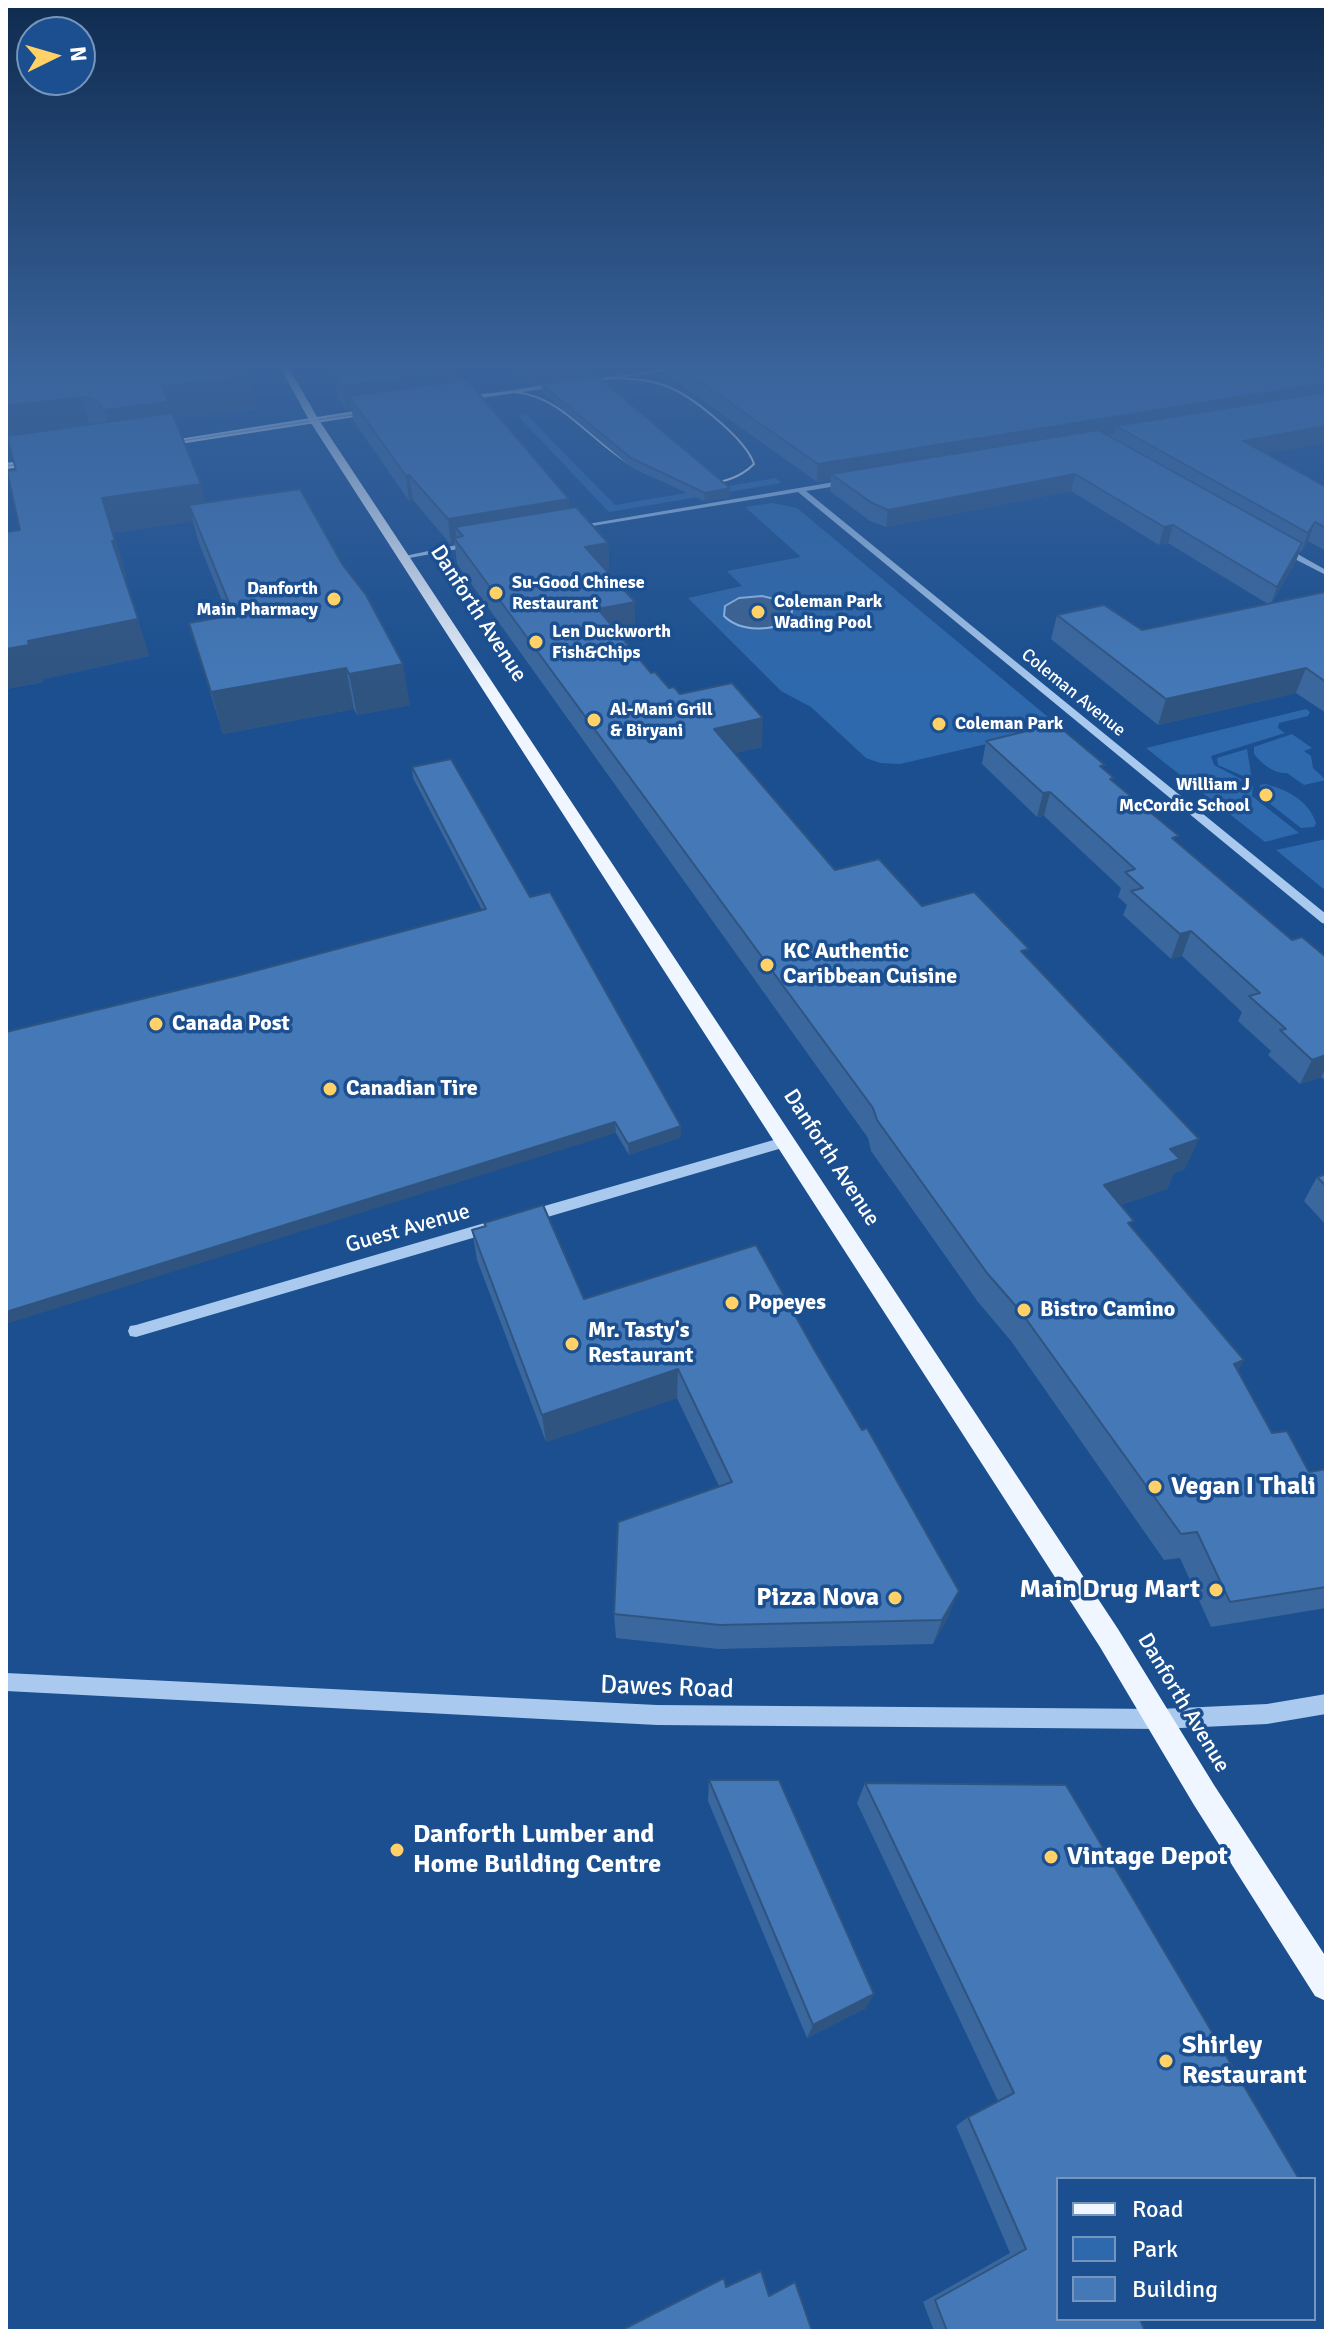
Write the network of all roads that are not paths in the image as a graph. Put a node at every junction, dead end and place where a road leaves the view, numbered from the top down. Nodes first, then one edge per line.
1 (350, 474) edge
2 (859, 480) edge
3 (800, 490) junction
4 (562, 529) edge
5 (488, 541) edge
6 (1271, 542) edge
7 (404, 557) junction
8 (1326, 573) edge
9 (1326, 920) edge
10 (784, 1142) junction
11 (136, 1331) dead end
12 (6, 1682) edge
13 (1326, 1704) edge
14 (1159, 1719) junction
15 (1326, 1985) edge

1 - 7 main road, Danforth Avenue
2 - 3 street
3 - 4 street
3 - 9 street, Coleman Avenue
5 - 7 street
6 - 8 street
7 - 10 main road, Danforth Avenue
10 - 11 street, Guest Avenue
10 - 14 main road, Danforth Avenue
12 - 14 street, Dawes Road
13 - 14 street, Dawes Road
14 - 15 main road, Danforth Avenue

